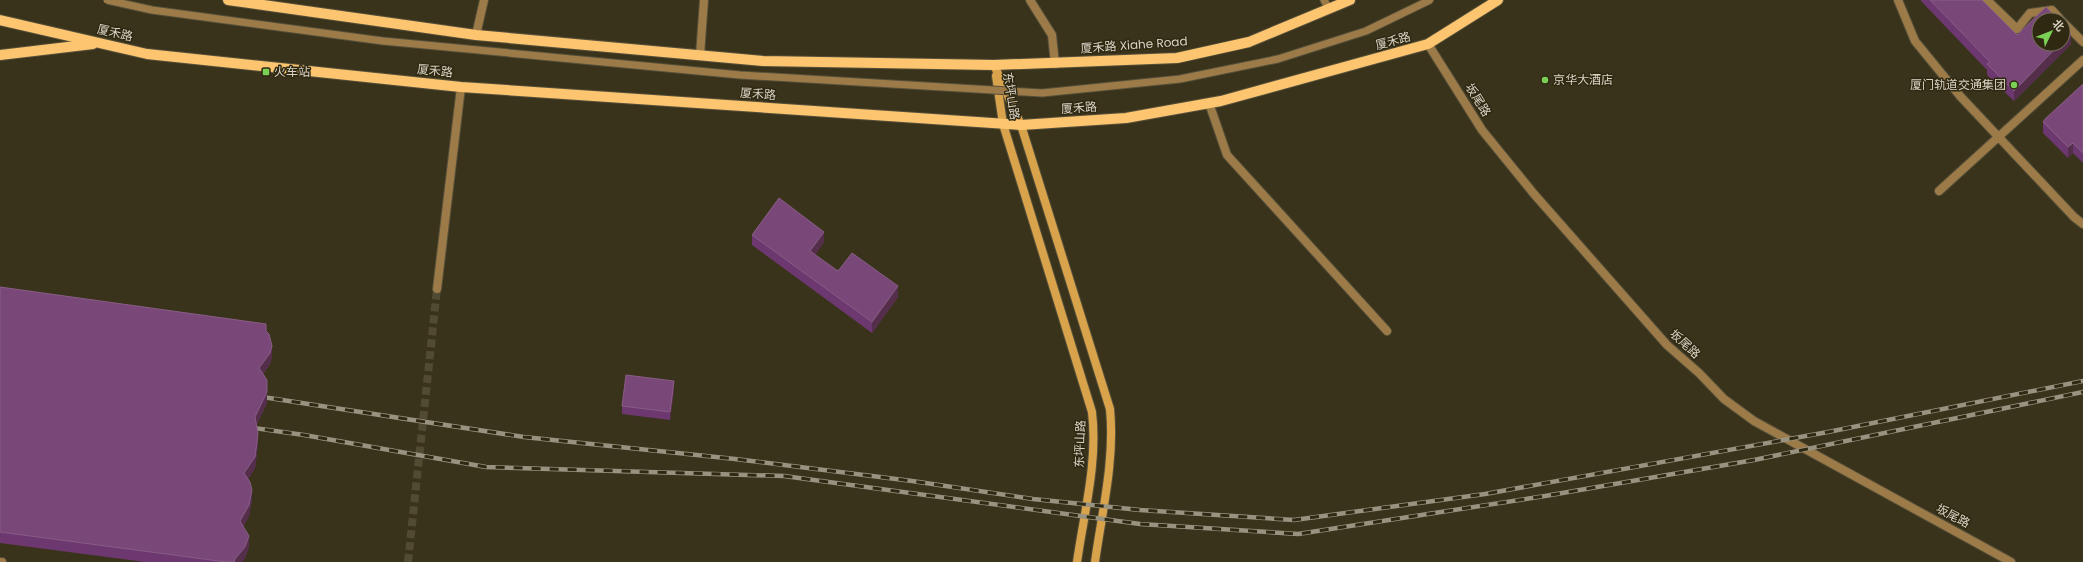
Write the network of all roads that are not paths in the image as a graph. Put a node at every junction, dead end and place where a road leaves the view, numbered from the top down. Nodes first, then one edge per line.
1 (107, 0) edge
2 (228, 0) edge
3 (484, 0) edge
4 (704, 0) edge
5 (1030, 0) edge
6 (1350, 0) edge
7 (1430, 0) edge
8 (1498, 0) edge
9 (1898, 0) edge
10 (1987, 0) edge
11 (1327, 4) edge
12 (2037, 12) edge
13 (2054, 12) edge
14 (2031, 13) edge
15 (0, 20) edge
16 (2071, 30) edge
17 (476, 35) junction
18 (2083, 42) edge
19 (101, 44) junction
20 (1428, 44) junction
21 (0, 55) edge
22 (700, 55) junction
23 (2083, 60) edge
24 (1055, 64) junction
25 (994, 65) junction
26 (461, 87) junction
27 (1209, 104) junction
28 (1003, 124) junction
29 (1021, 125) junction
30 (1998, 137) junction
31 (1939, 191) dead end
32 (2083, 224) edge
33 (437, 289) tunnel mouth
34 (1387, 331) dead end
35 (1077, 562) edge
36 (1095, 562) edge
37 (2011, 562) edge

1 - 7 lane, bridge
2 - 17 main road
3 - 17 street
4 - 22 street
5 - 24 street
6 - 11 main road, 厦禾路 Xiahe Road
8 - 20 main road, 厦禾路
9 - 30 street
10 - 14 street
11 - 24 main road, 厦禾路 Xiahe Road
12 - 13 street
15 - 19 main road, 厦禾路
16 - 18 street
17 - 22 main road
19 - 21 main road
19 - 26 main road, 厦禾路
20 - 27 main road, 厦禾路
20 - 37 street, 坂尾路
22 - 25 main road
23 - 30 street
24 - 25 main road
25 - 28 main road, 东坪山路
25 - 29 main road, 东坪山路
26 - 28 main road, 厦禾路
26 - 33 street
27 - 29 main road, 厦禾路
27 - 34 street
28 - 29 main road, 厦禾路
28 - 35 main road, 东坪山路
29 - 36 main road, 东坪山路
30 - 31 street
30 - 32 street

